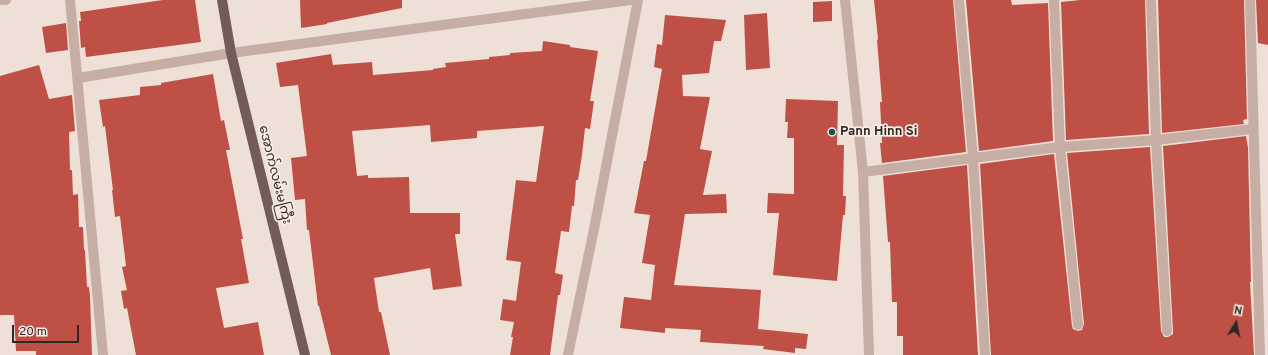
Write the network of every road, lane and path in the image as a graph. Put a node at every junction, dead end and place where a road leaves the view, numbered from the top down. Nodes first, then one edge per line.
1 (0, 0) edge
2 (6, 0) edge
3 (70, 0) edge
4 (222, 0) edge
5 (631, 0) edge
6 (638, 0) edge
7 (846, 0) edge
8 (959, 0) edge
9 (1054, 0) edge
10 (1151, 0) edge
11 (1250, 0) edge
12 (231, 53) junction
13 (78, 78) junction
14 (1253, 129) junction
15 (1156, 140) junction
16 (1060, 147) junction
17 (973, 158) junction
18 (863, 172) junction
19 (1078, 325) dead end
20 (1168, 331) dead end
21 (103, 355) edge
22 (306, 355) edge
23 (568, 355) edge
24 (869, 355) edge
25 (985, 355) edge
26 (1260, 355) edge

1 - 2 street
3 - 13 street
4 - 12 main road, အောက်လမ်းမကြီး
5 - 12 street
6 - 23 street
7 - 18 street
8 - 17 street
9 - 16 street
10 - 15 street
11 - 14 street
12 - 13 street
12 - 22 main road, အောက်လမ်းမကြီး
13 - 21 street
14 - 15 street
14 - 26 street
15 - 16 street
15 - 20 street
16 - 17 street
16 - 19 street
17 - 18 street
17 - 25 street
18 - 24 street

